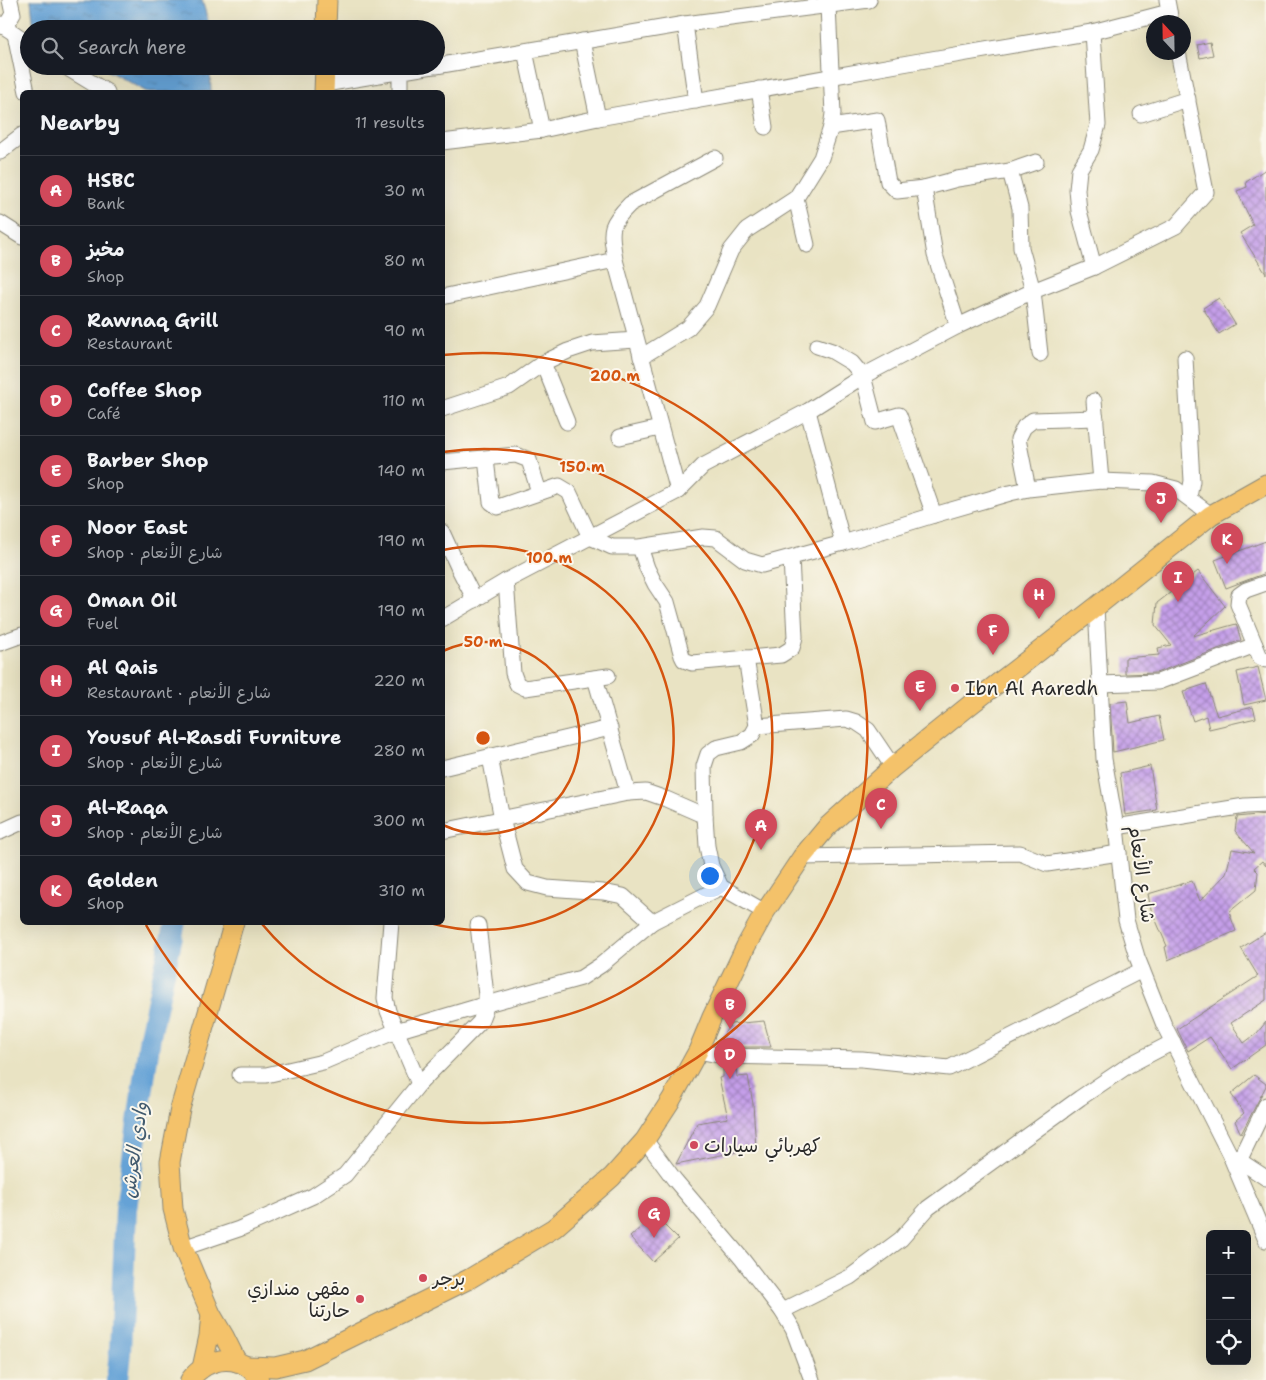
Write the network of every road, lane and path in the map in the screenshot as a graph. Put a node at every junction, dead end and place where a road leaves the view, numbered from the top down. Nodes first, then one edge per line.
1 (10, 0) edge
2 (327, 0) edge
3 (869, 0) edge
4 (828, 6) junction
5 (1169, 12) edge
6 (326, 20) edge
7 (685, 24) junction
8 (6, 28) edge
9 (1092, 32) junction
10 (20, 38) edge
11 (582, 41) junction
12 (525, 51) junction
13 (1180, 60) edge
14 (445, 64) edge
15 (20, 71) edge
16 (21, 75) edge
17 (79, 75) edge
18 (375, 75) edge
19 (400, 75) edge
20 (832, 76) junction
21 (325, 81) edge
22 (759, 89) junction
23 (26, 90) edge
24 (104, 90) edge
25 (400, 90) edge
26 (1188, 99) junction
27 (696, 101) junction
28 (1141, 114) dead end
29 (598, 118) junction
30 (765, 127) dead end
31 (831, 127) junction
32 (542, 130) junction
33 (20, 137) edge
34 (445, 142) edge
35 (0, 152) edge
36 (714, 158) dead end
37 (1036, 162) dead end
38 (1010, 171) junction
39 (924, 188) junction
40 (796, 198) junction
41 (0, 223) edge
42 (20, 236) edge
43 (807, 245) dead end
44 (615, 260) junction
45 (1094, 267) junction
46 (1033, 291) junction
47 (445, 296) edge
48 (958, 326) junction
49 (636, 340) junction
50 (817, 346) dead end
51 (1040, 354) dead end
52 (640, 357) junction
53 (1185, 358) dead end
54 (544, 363) junction
55 (863, 376) junction
56 (1094, 401) dead end
57 (445, 408) edge
58 (808, 411) junction
59 (1096, 418) junction
60 (567, 422) dead end
61 (660, 428) junction
62 (620, 437) dead end
63 (486, 459) junction
64 (445, 462) edge
65 (1101, 481) junction
66 (1266, 484) edge
67 (1028, 489) junction
68 (678, 491) junction
69 (539, 492) junction
70 (1189, 498) junction
71 (934, 515) junction
72 (1211, 515) junction
73 (590, 537) junction
74 (445, 539) edge
75 (843, 543) junction
76 (640, 546) junction
77 (791, 558) junction
78 (506, 581) junction
79 (1266, 583) edge
80 (475, 600) junction
81 (1096, 607) junction
82 (445, 617) edge
83 (20, 637) edge
84 (0, 644) edge
85 (1255, 645) junction
86 (746, 658) junction
87 (1265, 661) edge
88 (1100, 684) junction
89 (757, 726) junction
90 (610, 728) junction
91 (490, 757) junction
92 (445, 767) edge
93 (893, 767) junction
94 (628, 793) junction
95 (1266, 805) edge
96 (705, 816) junction
97 (502, 819) junction
98 (20, 823) edge
99 (1116, 827) junction
100 (445, 830) edge
101 (0, 832) edge
102 (1118, 853) junction
103 (802, 857) junction
104 (721, 887) junction
105 (765, 912) junction
106 (652, 922) junction
107 (233, 925) edge
108 (391, 925) edge
109 (478, 925) dead end
110 (1142, 970) junction
111 (487, 1004) junction
112 (396, 1031) junction
113 (1173, 1042) junction
114 (698, 1051) junction
115 (240, 1075) dead end
116 (419, 1084) junction
117 (1266, 1105) edge
118 (645, 1140) junction
119 (1235, 1158) junction
120 (1266, 1178) edge
121 (1266, 1240) edge
122 (183, 1248) junction
123 (782, 1311) junction
124 (211, 1314) junction
125 (305, 1360) junction
126 (241, 1364) junction
127 (196, 1374) edge
128 (259, 1380) edge
129 (284, 1380) edge
130 (812, 1380) edge

1 - 8 street
2 - 6 main road
3 - 4 street
4 - 7 street
4 - 20 street
5 - 9 street
7 - 11 street
7 - 27 street
8 - 10 street
8 - 15 street
9 - 20 street
9 - 45 street
11 - 12 street
11 - 29 street
12 - 14 street
12 - 32 street
13 - 26 street
16 - 23 street
17 - 24 street
18 - 21 street
19 - 25 street
20 - 22 street
20 - 31 street
22 - 27 street
22 - 30 street
26 - 28 street
26 - 45 street
27 - 29 street
29 - 32 street
31 - 39 street
31 - 40 street
32 - 34 street
33 - 35 street
36 - 44 street
37 - 38 street
38 - 39 street
38 - 46 street
39 - 48 street
40 - 43 street
40 - 52 street
41 - 42 street
44 - 47 street
44 - 49 street
45 - 46 street
46 - 48 street
46 - 51 street
48 - 55 street
49 - 52 street
49 - 54 street
50 - 55 street
52 - 61 street
53 - 70 street
54 - 57 street
54 - 60 street
55 - 58 street
55 - 71 street
56 - 59 street
58 - 68 street
58 - 75 street
59 - 65 street
59 - 67 street
61 - 62 street
61 - 68 street
63 - 64 street
63 - 69 street
63 - 69 street
65 - 67 street
65 - 70 street
66 - 72 main road
67 - 71 street
68 - 73 street
69 - 73 street
70 - 72 street
71 - 75 street
72 - 81 main road
73 - 76 street
73 - 78 street
74 - 80 street
75 - 77 street
76 - 77 street
76 - 86 street
77 - 86 street
78 - 80 street
78 - 90 street
79 - 85 street
80 - 82 street
81 - 88 street, شارع الأنعام
81 - 93 main road
83 - 84 street
85 - 87 street
85 - 88 street
86 - 89 street
88 - 99 street, شارع الأنعام
89 - 93 street
89 - 96 street
90 - 91 street
90 - 94 street
91 - 92 street
91 - 97 street
93 - 103 main road
94 - 96 street
94 - 97 street
95 - 99 street
96 - 104 street
97 - 100 street
97 - 106 street
98 - 101 street
99 - 102 street, شارع الأنعام
102 - 103 street
102 - 110 street, شارع الأنعام
103 - 105 main road
104 - 105 street
104 - 106 street
105 - 114 main road
106 - 111 street
107 - 122 main road
108 - 112 street
109 - 111 street
110 - 113 street, شارع الأنعام
110 - 114 street
111 - 112 street
111 - 116 street
112 - 115 street
112 - 116 street
113 - 119 street, شارع الأنعام
113 - 123 street
114 - 118 main road
116 - 122 street
117 - 119 street
118 - 123 street
118 - 125 main road
119 - 120 street
119 - 121 street, شارع الأنعام
122 - 124 main road
123 - 130 street
124 - 126 main road
124 - 127 main road
125 - 126 main road
125 - 129 main road
126 - 127 main road
126 - 128 main road

